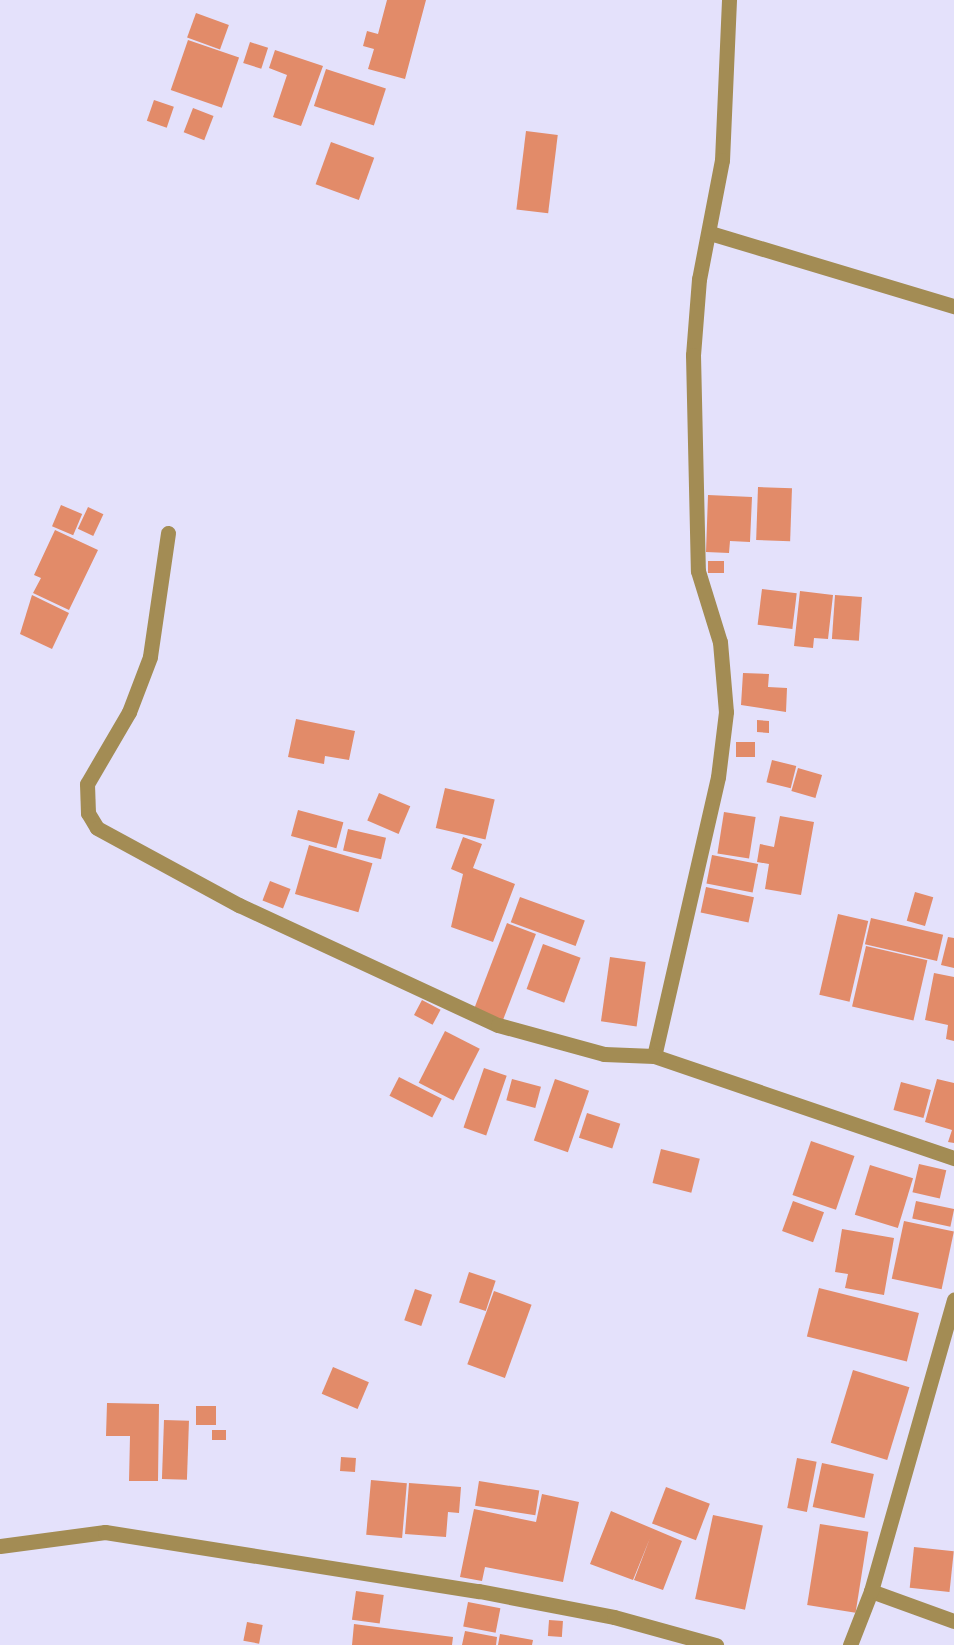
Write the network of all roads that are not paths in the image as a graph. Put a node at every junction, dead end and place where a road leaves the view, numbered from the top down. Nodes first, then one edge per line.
1 (729, 0) edge
2 (710, 233) junction
3 (954, 306) edge
4 (168, 533) dead end
5 (654, 1056) junction
6 (954, 1158) edge
7 (954, 1300) edge
8 (0, 1546) edge
9 (871, 1592) junction
10 (954, 1621) edge
11 (716, 1645) edge
12 (850, 1645) edge

1 - 2 street
2 - 3 street
2 - 5 street
4 - 5 street
5 - 6 street
7 - 9 street
8 - 11 street
9 - 10 street
9 - 12 street

